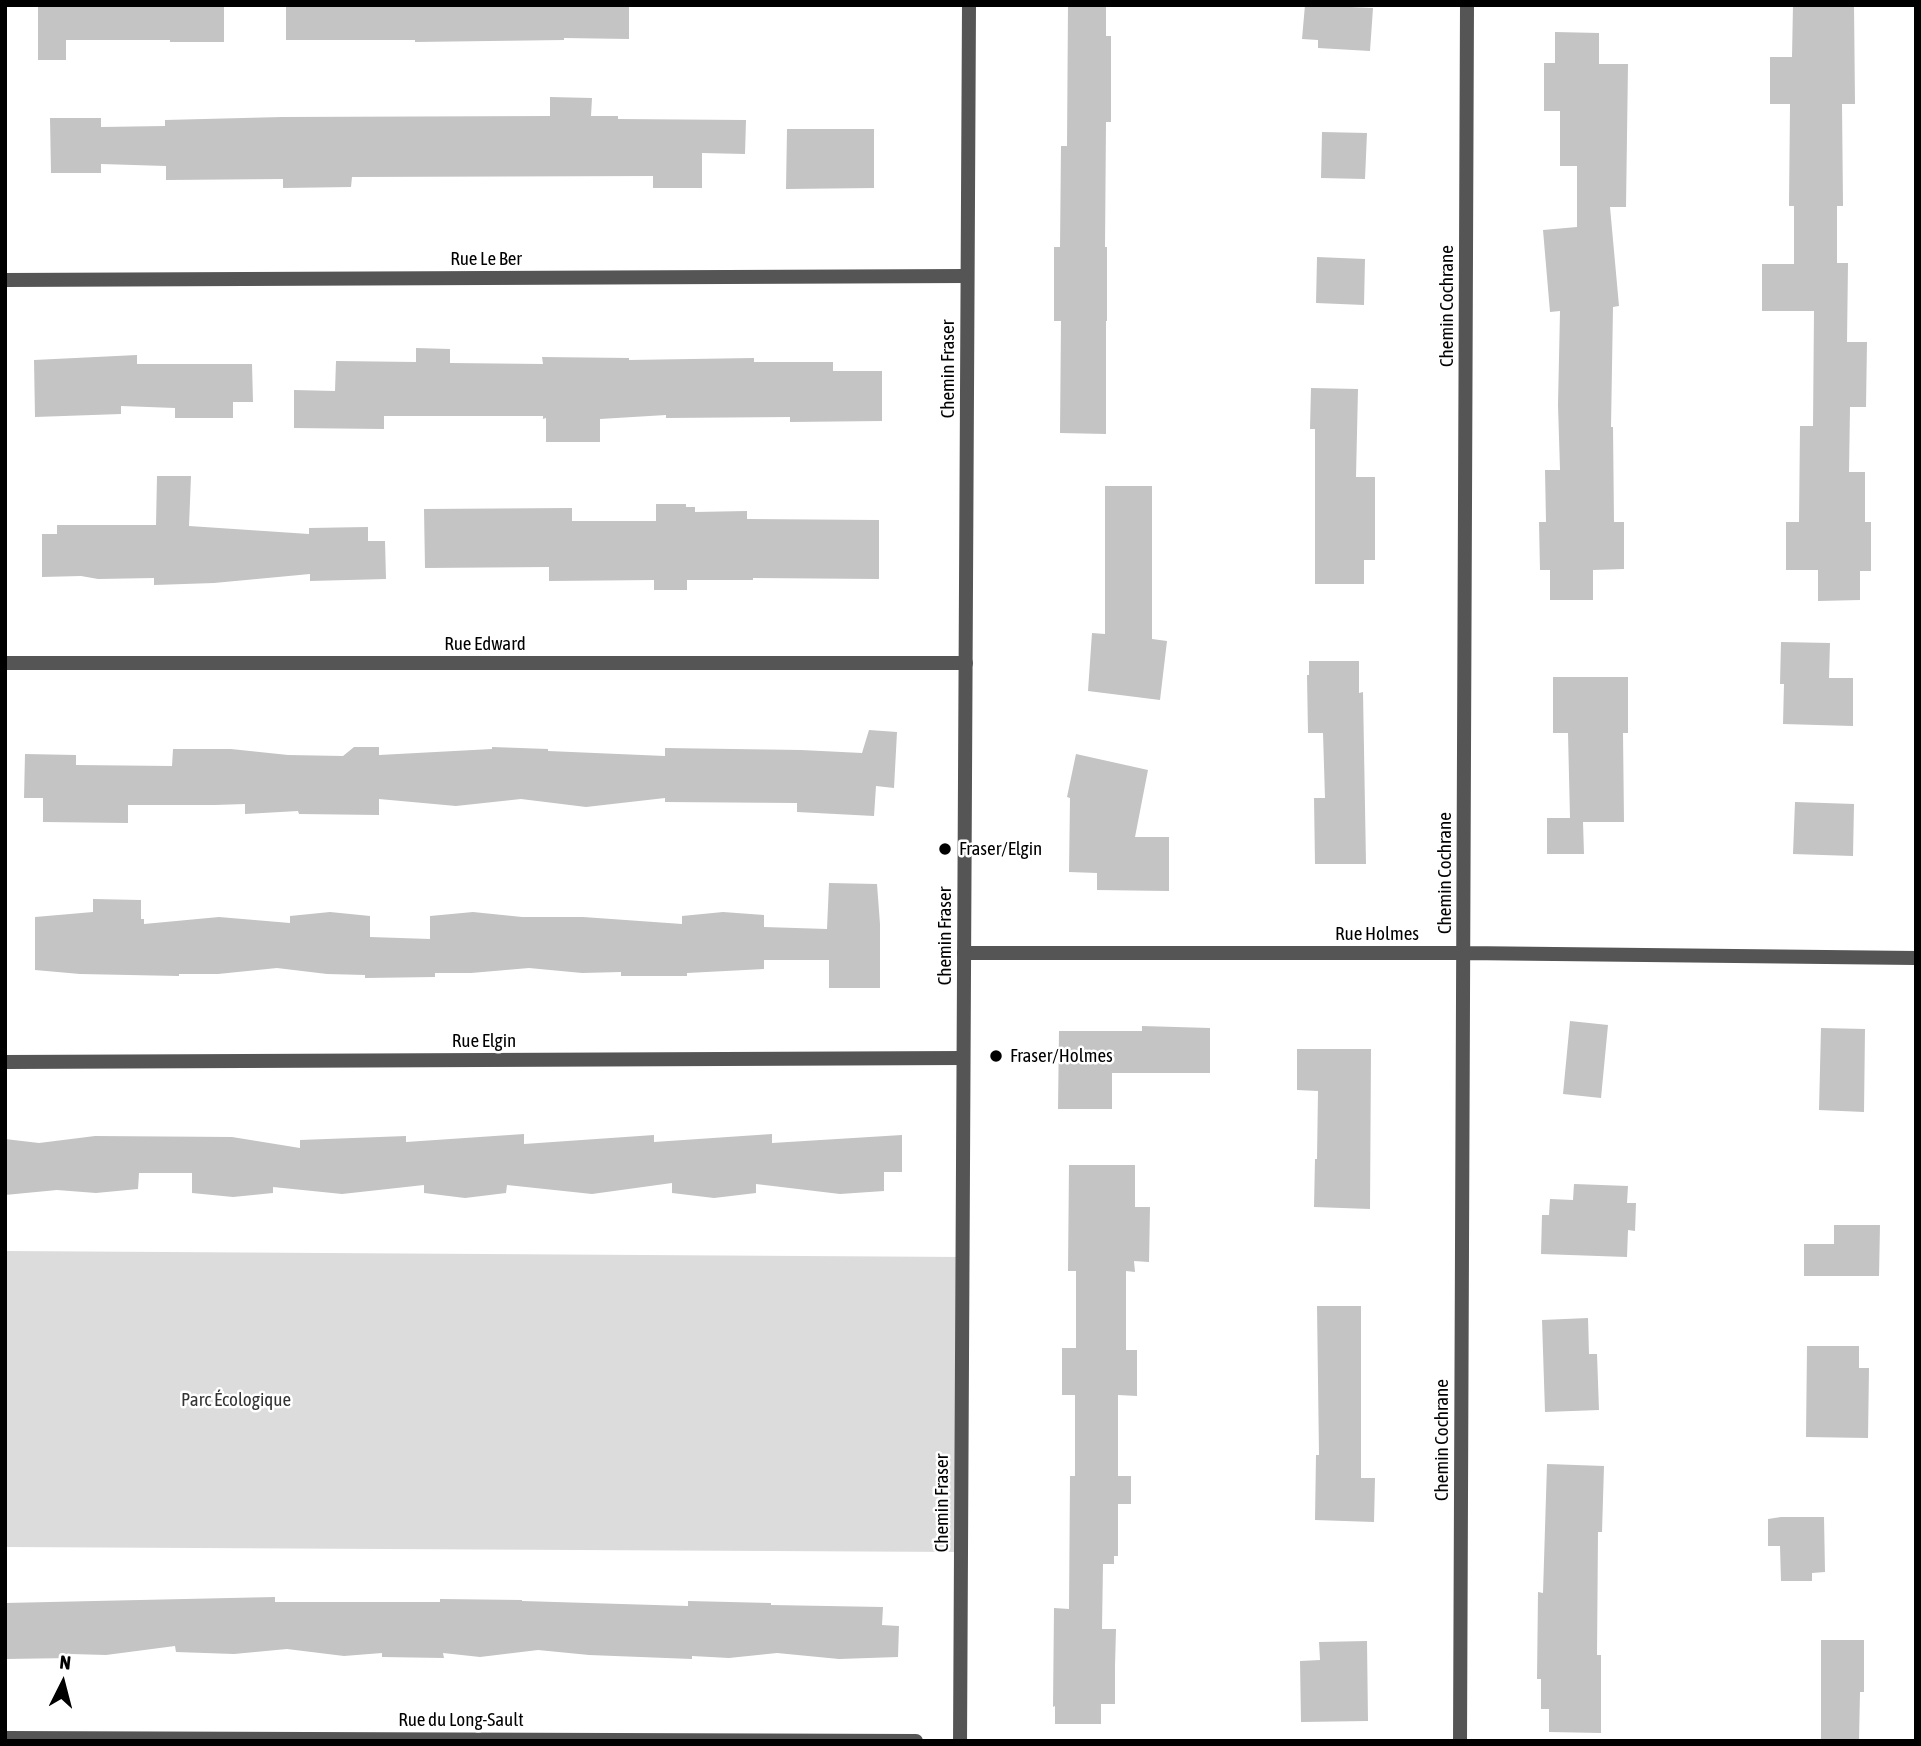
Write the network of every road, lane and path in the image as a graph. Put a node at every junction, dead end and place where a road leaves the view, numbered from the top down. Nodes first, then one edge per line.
1 (969, 5) edge
2 (1467, 5) edge
3 (967, 276) junction
4 (5, 280) edge
5 (5, 663) edge
6 (966, 663) junction
7 (964, 953) junction
8 (1464, 953) junction
9 (1916, 958) edge
10 (963, 1058) junction
11 (5, 1062) edge
12 (5, 1738) edge
13 (916, 1741) edge
14 (960, 1741) edge
15 (1460, 1741) edge

1 - 3 street, Chemin Fraser
2 - 8 street, Chemin Cochrane
3 - 4 street, Rue Le Ber
3 - 6 street, Chemin Fraser
5 - 6 street, Rue Edward
6 - 7 street, Chemin Fraser
7 - 8 street, Rue Holmes
7 - 10 street, Chemin Fraser
8 - 9 street, Rue Holmes
8 - 15 street, Chemin Cochrane
10 - 11 street, Rue Elgin
10 - 14 street, Chemin Fraser
12 - 13 street, Rue du Long-Sault

